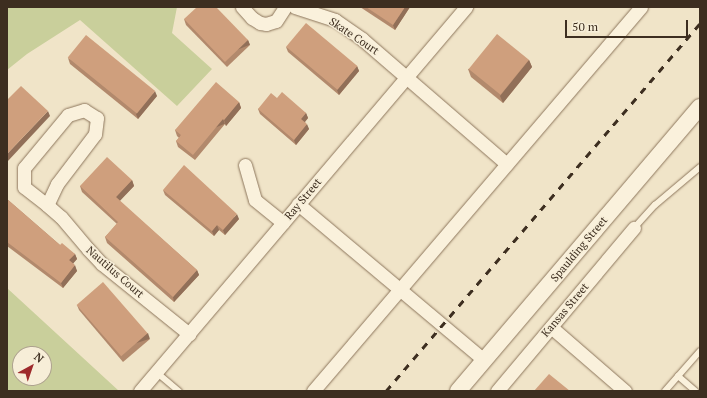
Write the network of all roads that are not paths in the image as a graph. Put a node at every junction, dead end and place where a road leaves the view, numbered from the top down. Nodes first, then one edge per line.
1 (242, 7) edge
2 (285, 7) edge
3 (296, 7) edge
4 (466, 7) edge
5 (641, 7) edge
6 (406, 77) junction
7 (700, 107) edge
8 (506, 164) junction
9 (245, 165) dead end
10 (700, 167) edge
11 (298, 204) junction
12 (47, 205) junction
13 (283, 223) junction
14 (634, 228) joint
15 (400, 289) junction
16 (551, 327) junction
17 (189, 334) junction
18 (700, 351) edge
19 (484, 360) junction
20 (156, 372) junction
21 (678, 376) junction
22 (140, 391) edge
23 (179, 391) edge
24 (313, 391) edge
25 (458, 391) edge
26 (497, 391) edge
27 (625, 391) edge
28 (664, 391) edge
29 (695, 391) edge

1 - 2 street
3 - 6 street, Skate Court
4 - 6 street, Ray Street
5 - 8 street
6 - 8 street, Skate Court
6 - 11 street, Ray Street
7 - 19 street, Spaulding Street
8 - 15 street
9 - 13 street
10 - 14 lane
11 - 13 street, Ray Street
11 - 15 street
12 - 12 street, Nautilus Court
12 - 17 street, Nautilus Court
13 - 17 street, Ray Street
14 - 16 street, Kansas Street
15 - 19 street
15 - 24 street
16 - 26 street, Kansas Street
16 - 27 street
17 - 20 street, Ray Street
18 - 21 lane
19 - 25 street, Spaulding Street
20 - 22 street, Ray Street
20 - 23 lane
21 - 28 lane
21 - 29 lane

